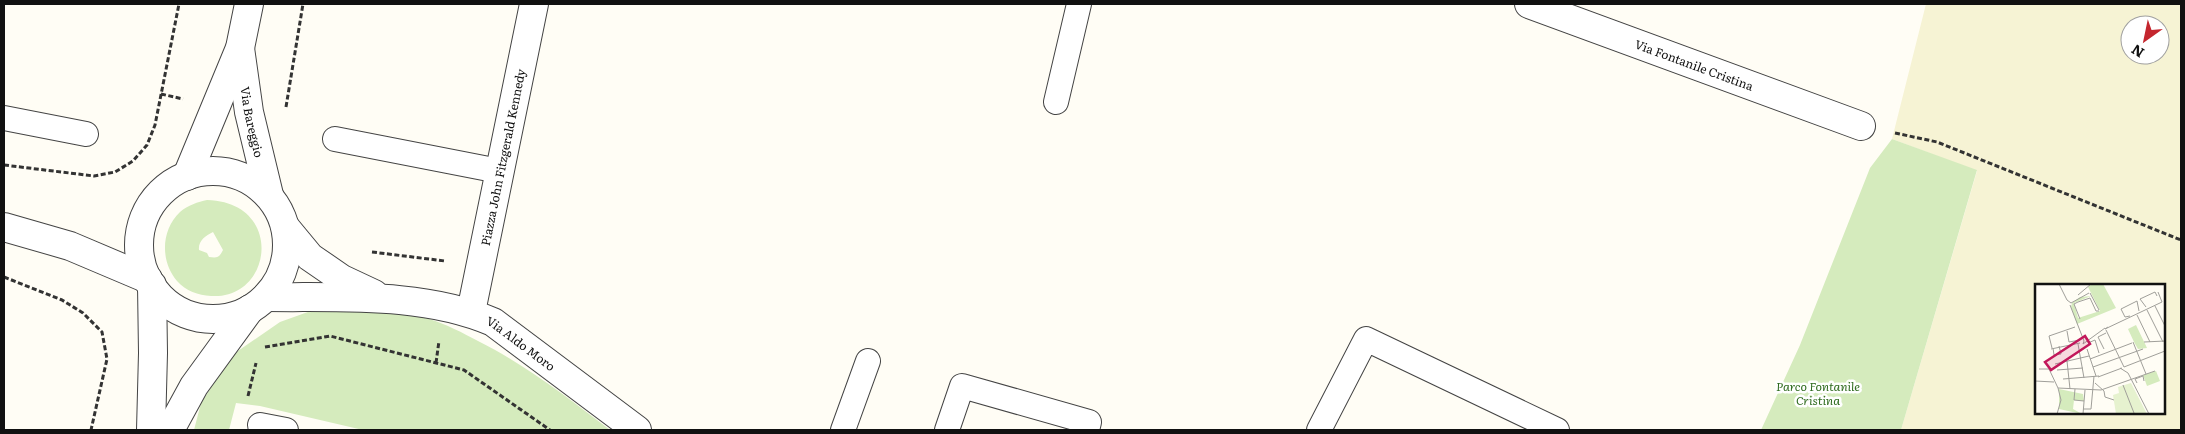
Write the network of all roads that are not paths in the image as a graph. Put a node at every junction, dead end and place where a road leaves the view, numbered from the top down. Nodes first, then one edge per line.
1 (248, 4) edge
2 (534, 4) edge
3 (1079, 4) edge
4 (1529, 4) edge
5 (240, 48) junction
6 (1056, 102) dead end
7 (4, 118) edge
8 (1861, 126) road end
9 (86, 134) dead end
10 (335, 139) dead end
11 (499, 171) junction
12 (187, 176) junction
13 (269, 195) junction
14 (4, 227) edge
15 (286, 228) junction
16 (150, 282) junction
17 (387, 299) junction
18 (258, 303) junction
19 (471, 312) junction
20 (868, 361) dead end
21 (260, 424) dead end
22 (151, 430) edge
23 (170, 430) edge
24 (286, 430) edge
25 (637, 430) edge
26 (844, 430) edge
27 (947, 430) edge
28 (1087, 430) edge
29 (1319, 430) edge
30 (1557, 430) edge

1 - 5 street, Via Bareggio
2 - 11 street, Piazza John Fitzgerald Kennedy
3 - 6 lane
4 - 8 street, Via Fontanile Cristina
5 - 12 street, Via Bareggio
5 - 13 street, Via Bareggio
7 - 9 lane
10 - 11 lane
11 - 19 street, Piazza John Fitzgerald Kennedy
12 - 13 street, Via Bareggio
12 - 16 street, Via Bareggio
13 - 15 street, Via Bareggio
14 - 16 street
15 - 17 street
15 - 18 street, Via Bareggio
16 - 18 street, Via Bareggio
16 - 22 street, Via Bareggio
17 - 18 street
17 - 19 street, Via Aldo Moro
18 - 23 street, Via Bareggio
19 - 25 street, Via Aldo Moro
20 - 26 lane
21 - 24 lane
27 - 28 lane
29 - 30 lane

